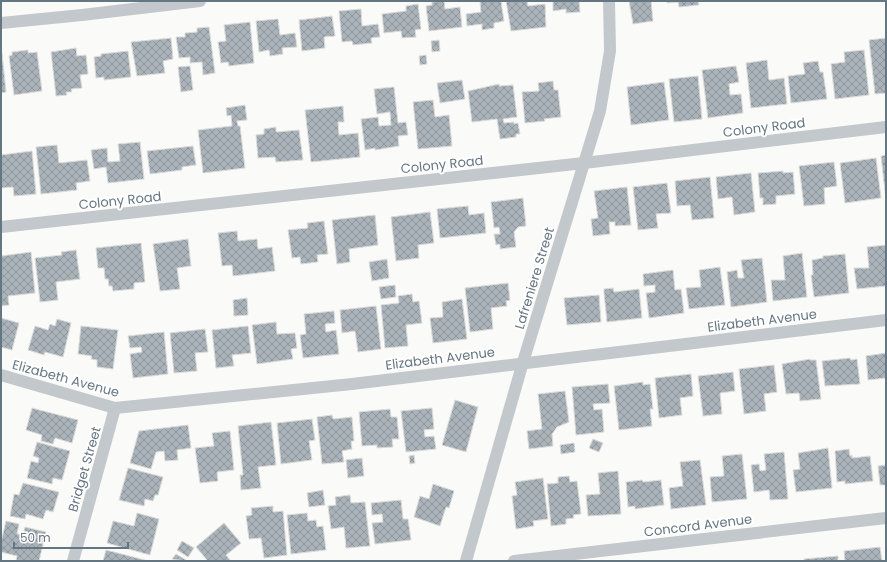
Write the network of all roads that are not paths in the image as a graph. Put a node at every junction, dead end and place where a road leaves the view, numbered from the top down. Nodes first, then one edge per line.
1 (200, 1) edge
2 (609, 1) edge
3 (1, 23) edge
4 (886, 127) edge
5 (584, 163) junction
6 (1, 227) edge
7 (886, 320) edge
8 (523, 362) junction
9 (1, 375) edge
10 (115, 408) junction
11 (886, 518) edge
12 (73, 561) edge
13 (466, 561) edge
14 (514, 561) edge

1 - 3 street
2 - 5 street, Lafreniere Street
4 - 5 street, Colony Road
5 - 6 street, Colony Road
5 - 8 street, Lafreniere Street
7 - 8 street, Elizabeth Avenue
8 - 10 street, Elizabeth Avenue
8 - 13 street, Lafreniere Street
9 - 10 street, Elizabeth Avenue
10 - 12 street, Bridget Street
11 - 14 street, Concord Avenue

